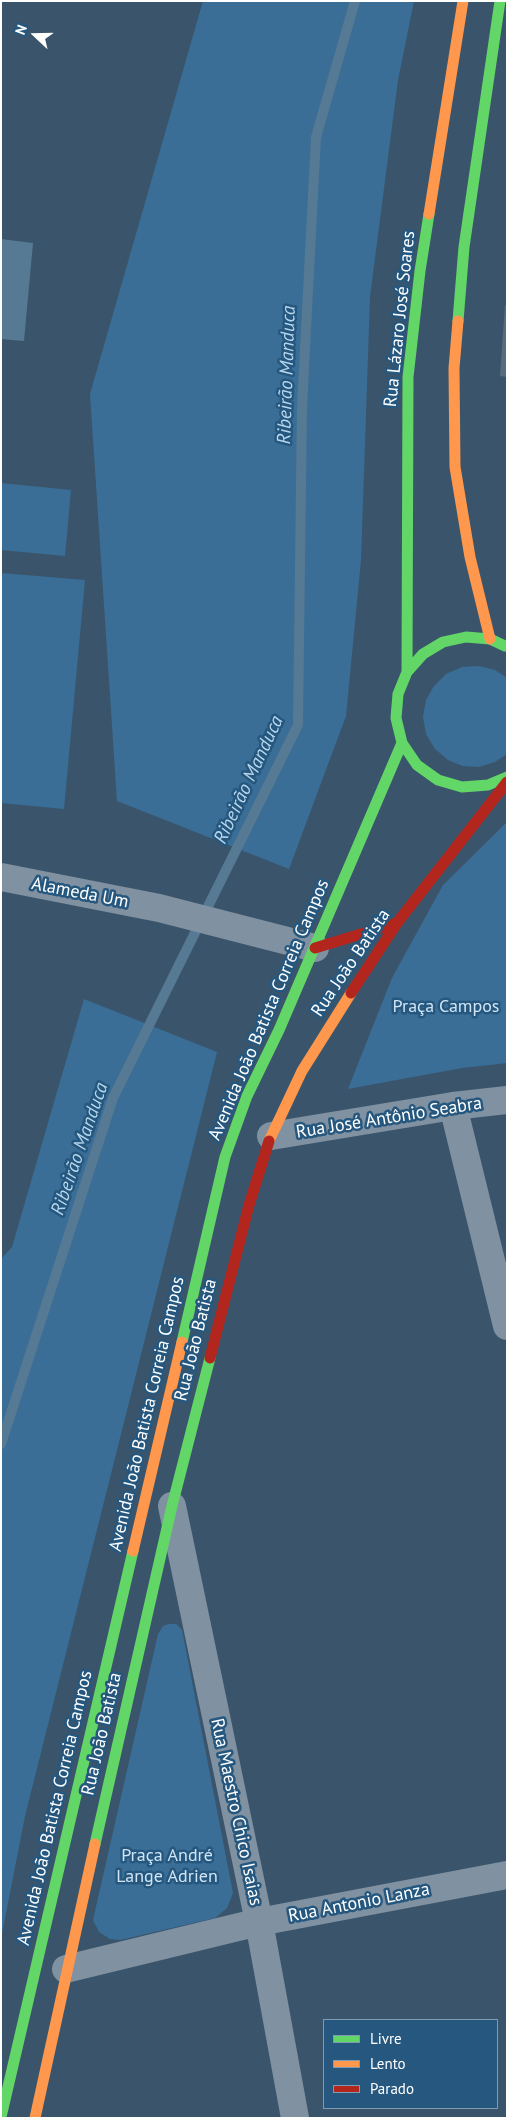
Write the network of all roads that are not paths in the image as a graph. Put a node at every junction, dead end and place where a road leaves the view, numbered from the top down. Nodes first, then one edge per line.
1 (463, 1) edge
2 (500, 1) edge
3 (490, 639) junction
4 (507, 646) edge
5 (407, 672) junction
6 (402, 743) junction
7 (507, 778) edge
8 (507, 782) edge
9 (1, 878) edge
10 (398, 923) junction
11 (315, 948) junction
12 (507, 1100) edge
13 (453, 1106) junction
14 (271, 1136) junction
15 (507, 1326) edge
16 (172, 1506) junction
17 (507, 1875) edge
18 (259, 1922) junction
19 (66, 1969) junction
20 (1, 2117) edge
21 (34, 2118) edge
22 (295, 2118) edge

1 - 5 main road, Rua Lázaro José Soares
2 - 3 main road
3 - 4 main road
3 - 5 main road
5 - 6 main road
6 - 7 main road
6 - 11 main road, Avenida João Batista Correia Campos
8 - 10 main road, Rua João Batista
9 - 11 street, Alameda Um
10 - 11 main road
10 - 14 main road, Rua João Batista
11 - 20 main road, Avenida João Batista Correia Campos
12 - 13 street, Rua José Antônio Seabra
13 - 14 street, Rua José Antônio Seabra
13 - 15 street
14 - 16 main road, Rua João Batista
16 - 18 street, Rua Maestro Chico Isaias
16 - 19 main road, Rua João Batista
17 - 18 street, Rua Antonio Lanza
18 - 19 street, Rua Antonio Lanza
18 - 22 street, Rua Maestro Chico Isaias
19 - 21 main road

